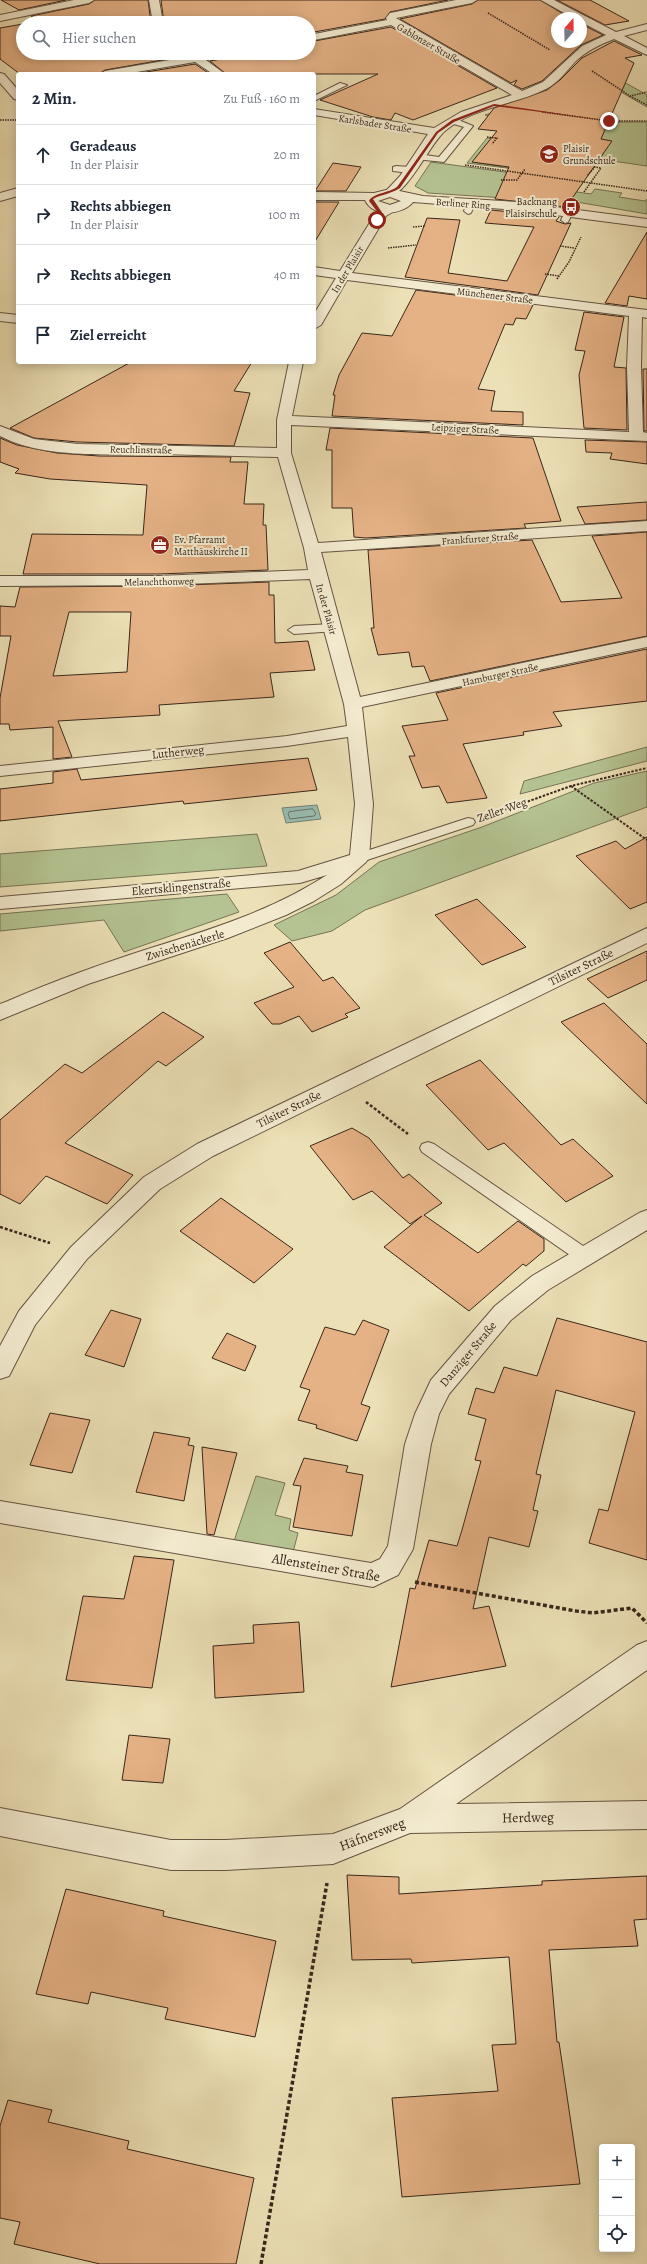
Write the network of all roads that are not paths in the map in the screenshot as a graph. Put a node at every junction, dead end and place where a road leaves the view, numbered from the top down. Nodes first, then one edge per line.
1 (89, 0) edge
2 (154, 0) edge
3 (470, 0) edge
4 (546, 0) edge
5 (157, 16) edge
6 (0, 18) edge
7 (393, 22) junction
8 (647, 27) edge
9 (617, 36) junction
10 (316, 37) edge
11 (644, 49) edge
12 (193, 60) edge
13 (200, 60) edge
14 (118, 72) edge
15 (217, 72) edge
16 (0, 76) edge
17 (343, 85) dead end
18 (16, 95) edge
19 (522, 96) junction
20 (316, 98) edge
21 (316, 112) edge
22 (453, 121) junction
23 (437, 132) junction
24 (417, 154) junction
25 (396, 169) dead end
26 (410, 170) junction
27 (16, 193) edge
28 (400, 195) junction
29 (316, 196) edge
30 (0, 197) edge
31 (375, 204) junction
32 (647, 223) edge
33 (316, 271) edge
34 (342, 276) junction
35 (642, 313) edge
36 (0, 317) edge
37 (16, 319) edge
38 (316, 322) edge
39 (296, 364) edge
40 (284, 420) junction
41 (0, 430) edge
42 (641, 436) edge
43 (284, 453) junction
44 (647, 526) edge
45 (312, 548) junction
46 (317, 574) junction
47 (0, 581) edge
48 (332, 628) junction
49 (294, 630) dead end
50 (647, 642) edge
51 (353, 704) junction
52 (355, 730) junction
53 (0, 771) edge
54 (468, 822) road end
55 (359, 858) junction
56 (0, 902) edge
57 (647, 935) edge
58 (0, 1013) edge
59 (428, 1148) road end
60 (647, 1219) edge
61 (583, 1255) junction
62 (0, 1369) edge
63 (0, 1512) edge
64 (373, 1575) joint
65 (647, 1654) edge
66 (647, 1815) edge
67 (410, 1819) junction
68 (0, 1822) edge

1 - 6 street
2 - 5 street
3 - 7 street, Gablonzer Straße
4 - 9 street
7 - 10 street
7 - 19 street, Gablonzer Straße
8 - 9 street
9 - 11 street
9 - 19 street
12 - 14 street
13 - 15 street
16 - 18 street
17 - 20 lane
19 - 22 street
21 - 23 street, Karlsbader Straße
22 - 23 street
22 - 24 lane
23 - 24 street
24 - 26 street
25 - 26 lane
26 - 28 street
27 - 30 street
28 - 31 street
28 - 31 street
28 - 32 street, Berliner Ring
29 - 31 street
31 - 34 street, In der Plaisir
33 - 34 street, Münchener Straße
34 - 35 street, Münchener Straße
34 - 38 street, In der Plaisir
35 - 42 street
36 - 37 street
39 - 40 street, In der Plaisir
40 - 42 street, Leipziger Straße
40 - 43 street, In der Plaisir
41 - 43 street, Reuchlinstraße
43 - 45 street, In der Plaisir
44 - 45 street, Frankfurter Straße
45 - 46 street, In der Plaisir
46 - 47 street, Melanchthonweg
46 - 48 street, In der Plaisir
48 - 49 lane
48 - 51 street, In der Plaisir
50 - 51 street, Hamburger Straße
51 - 52 street, In der Plaisir
52 - 53 street, Lutherweg
52 - 55 street, In der Plaisir
54 - 55 lane, Zeller Weg
55 - 56 street, Ekertsklingenstraße
55 - 58 street, Zwischenäckerle
57 - 62 street, Tilsiter Straße
59 - 61 lane
60 - 61 street, Danziger Straße
61 - 64 street, Danziger Straße
63 - 64 street, Allensteiner Straße
65 - 67 street, Häfnersweg
66 - 67 street, Herdweg
67 - 68 street, Häfnersweg

